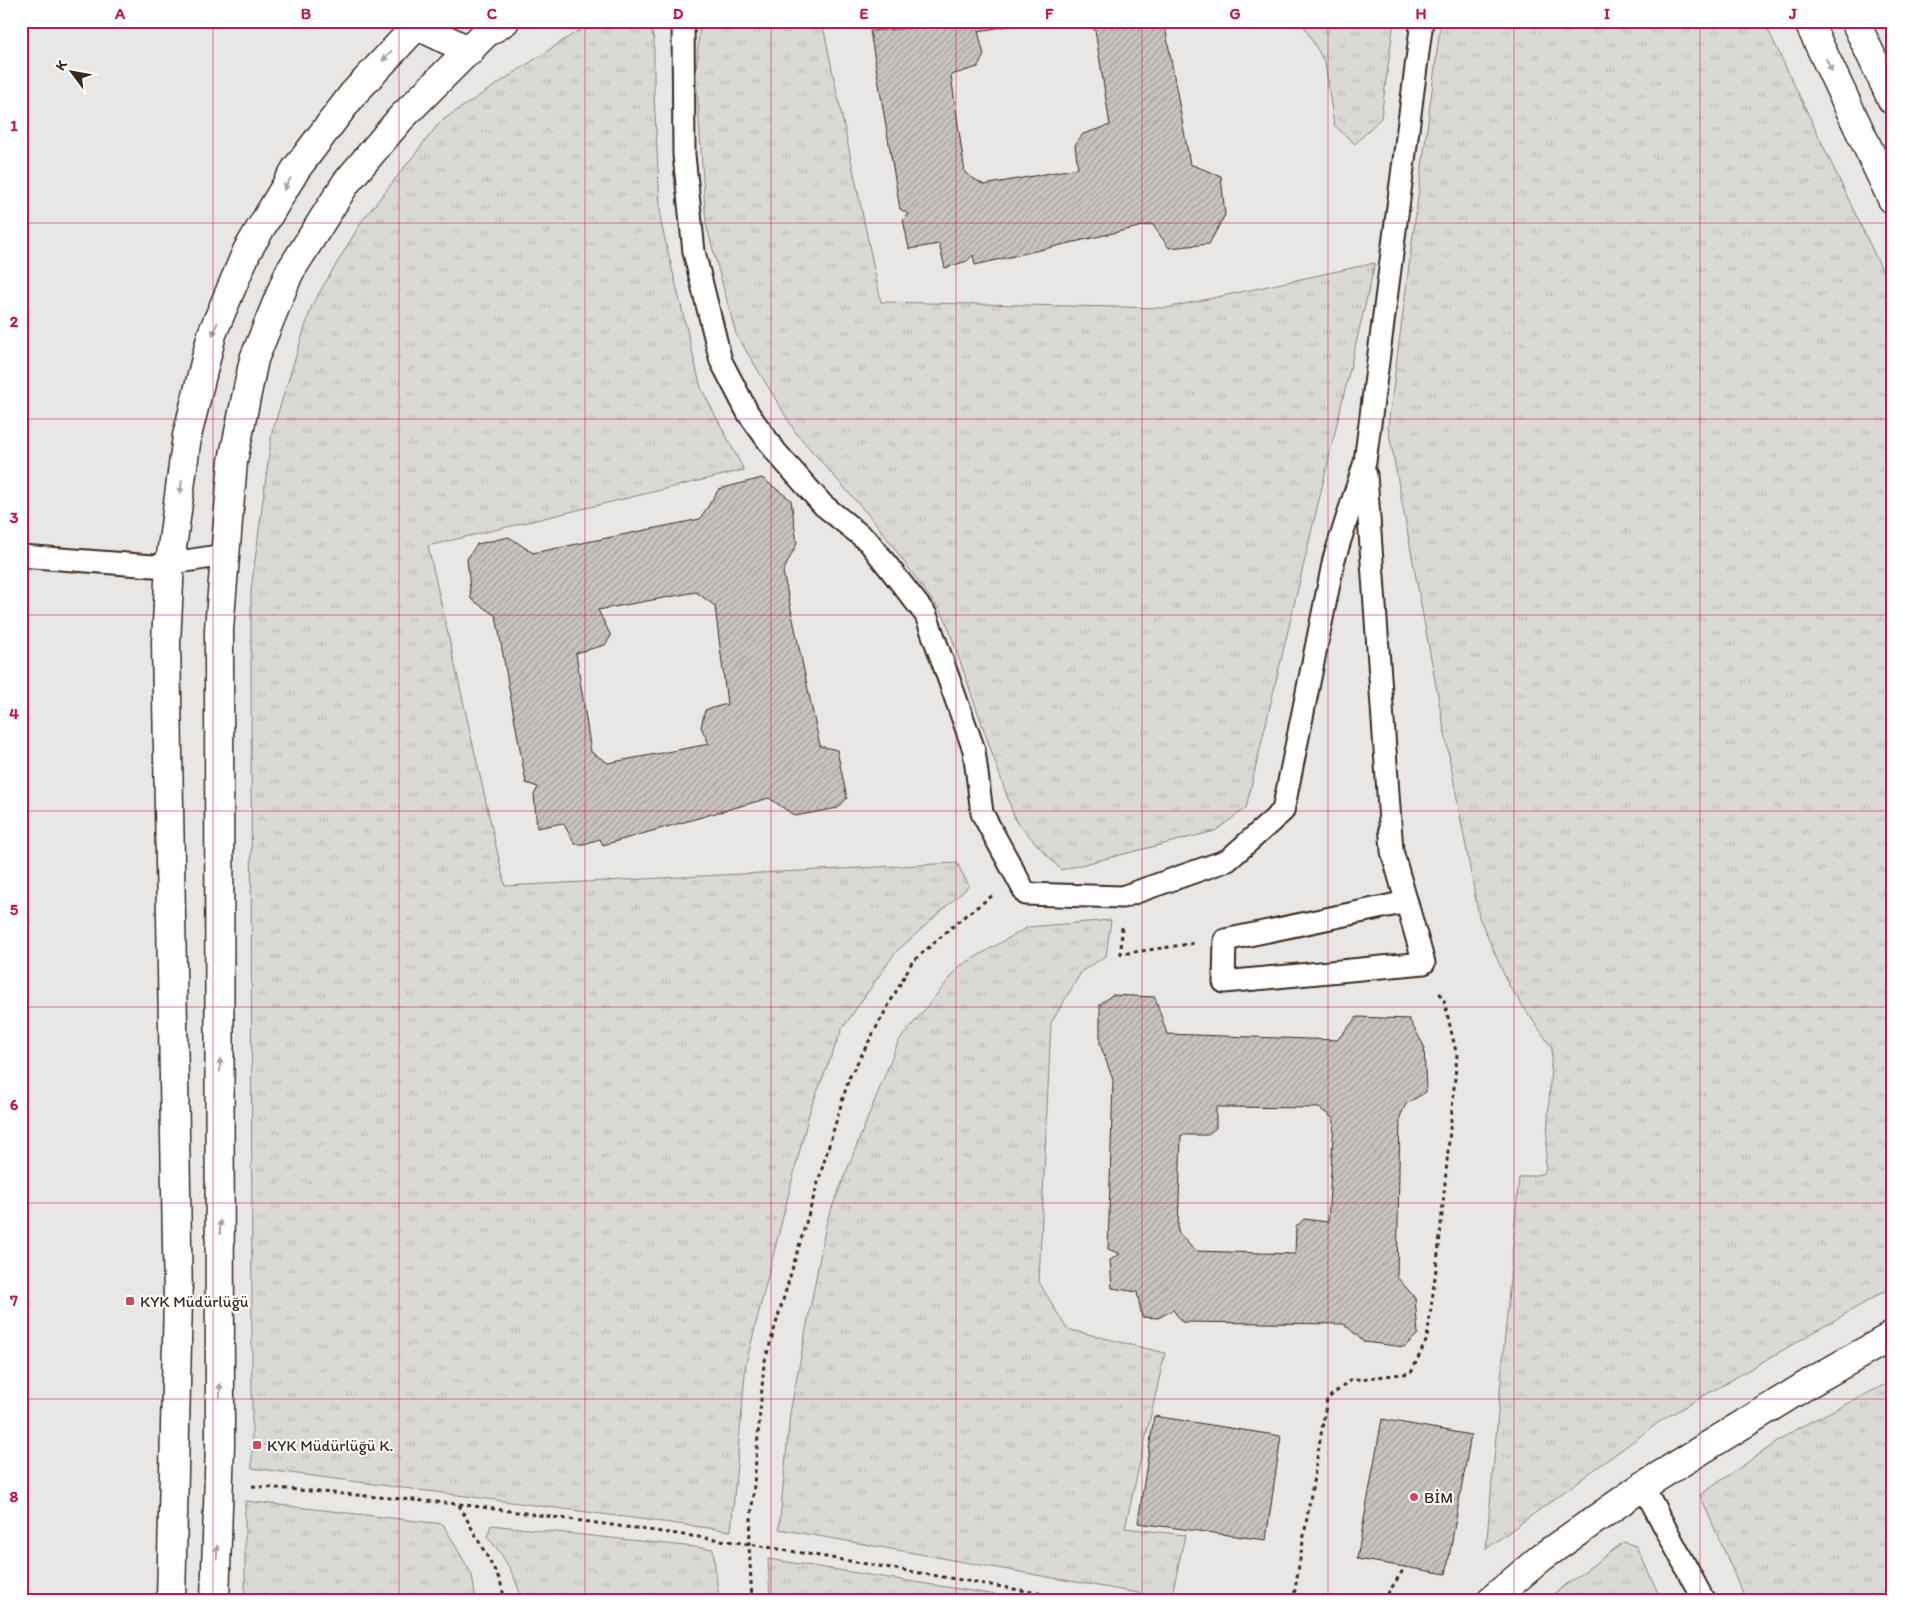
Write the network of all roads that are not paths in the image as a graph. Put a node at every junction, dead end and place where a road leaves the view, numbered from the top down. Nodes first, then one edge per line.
1 (450, 21) edge
2 (505, 21) edge
3 (683, 21) edge
4 (1422, 21) edge
5 (1808, 21) edge
6 (1855, 21) edge
7 (415, 22) edge
8 (470, 51) junction
9 (1892, 100) edge
10 (1892, 198) edge
11 (1365, 462) junction
12 (224, 555) junction
13 (21, 556) edge
14 (170, 563) junction
15 (1407, 902) junction
16 (1892, 1336) edge
17 (1642, 1486) junction
18 (171, 1601) edge
19 (215, 1601) edge
20 (1490, 1601) edge
21 (1704, 1601) edge

1 - 8 street
2 - 8 street
3 - 11 lane
4 - 11 lane
5 -> 10 street
6 - 9 street
7 - 8 street
7 -> 14 street
8 - 12 street
11 - 15 lane
12 - 14 lane
19 -> 12 street
13 - 14 lane
14 - 18 street
15 - 15 lane
16 - 17 street
17 - 20 street
17 - 21 lane

